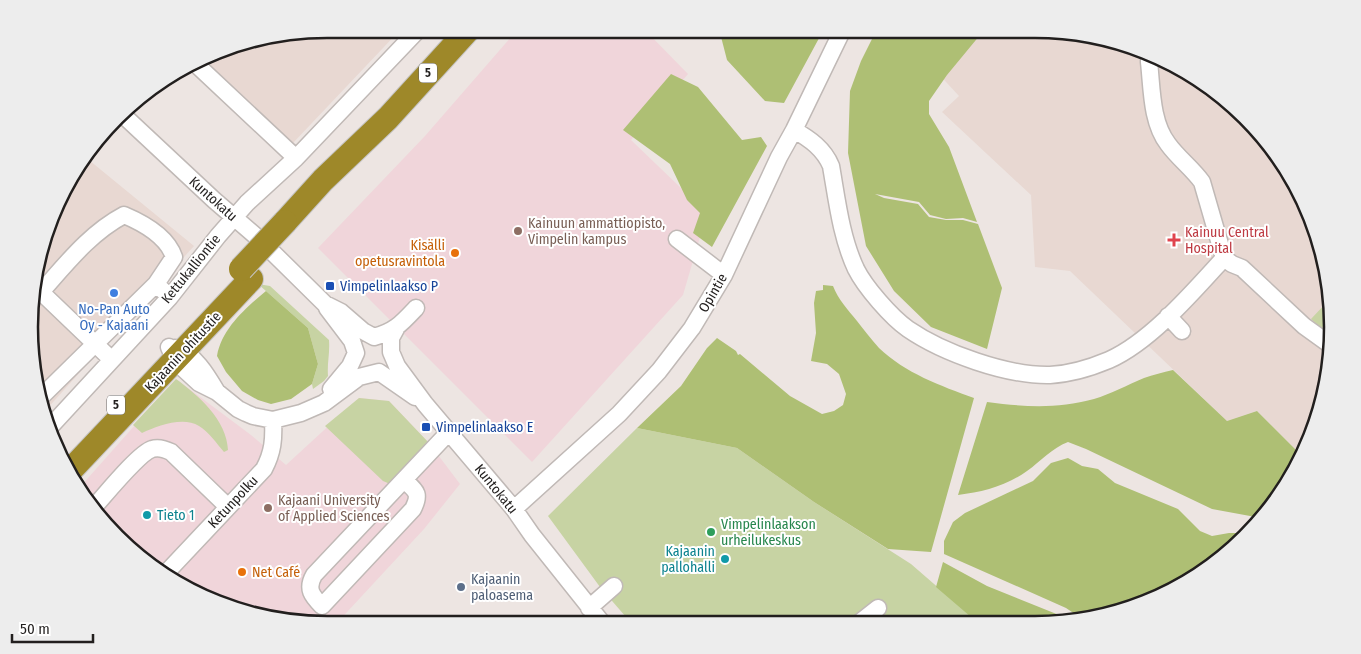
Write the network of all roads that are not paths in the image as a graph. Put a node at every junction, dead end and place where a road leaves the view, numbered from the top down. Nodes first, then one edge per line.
1 (409, 38) edge
2 (460, 38) edge
3 (839, 38) edge
4 (1149, 62) edge
5 (199, 67) dead end
6 (126, 118) edge
7 (794, 130) junction
8 (296, 158) junction
9 (233, 218) junction
10 (677, 239) dead end
11 (1224, 258) junction
12 (724, 275) junction
13 (156, 284) junction
14 (40, 291) edge
15 (39, 296) edge
16 (170, 297) junction
17 (325, 304) junction
18 (414, 307) dead end
19 (1168, 316) junction
20 (398, 327) junction
21 (1182, 331) dead end
22 (374, 337) junction
23 (1323, 340) edge
24 (95, 342) junction
25 (391, 352) junction
26 (176, 353) junction
27 (356, 353) junction
28 (112, 360) junction
29 (379, 372) junction
30 (45, 393) edge
31 (425, 404) junction
32 (314, 407) junction
33 (273, 420) junction
34 (54, 423) edge
35 (449, 432) junction
36 (69, 459) edge
37 (73, 467) edge
38 (404, 480) junction
39 (97, 503) edge
40 (228, 507) junction
41 (514, 509) junction
42 (169, 570) edge
43 (614, 586) dead end
44 (589, 608) junction
45 (878, 608) dead end
46 (596, 616) edge
47 (868, 616) edge

1 - 8 street, Kettukalliontie
2 - 26 highway, Kajaanin ohitustie / 5, bridge
3 - 7 street, Opintie
4 - 11 street
5 - 8 street
6 - 9 street, Kuntokatu
7 - 12 street, Opintie
7 - 19 street
8 - 9 street, Kettukalliontie
9 - 16 street, Kettukalliontie
9 - 17 street, Kuntokatu
10 - 12 street
11 - 19 street
11 - 23 street
12 - 41 street, Opintie
13 - 14 street
13 - 16 street
13 - 24 street
15 - 24 street
16 - 28 street, Kettukalliontie
17 - 22 street, Kuntokatu
17 - 27 street
18 - 20 street
19 - 21 street
20 - 22 street
20 - 25 street
22 - 25 street
22 - 27 street
24 - 28 street
24 - 30 street
25 - 29 street
25 - 31 street, Kuntokatu
26 - 33 street
26 - 36 highway, Kajaanin ohitustie / 5
26 - 37 highway, Kajaanin ohitustie / 5
27 - 29 street
27 - 32 street
28 - 34 street, Kettukalliontie
29 - 31 street
29 - 32 street
31 - 35 street, Kuntokatu
32 - 33 street
33 - 40 street, Ketunpolku
35 - 38 street
35 - 41 street, Kuntokatu
38 - 38 street
39 - 40 street
40 - 42 street, Ketunpolku
41 - 44 street, Kuntokatu
43 - 44 street
44 - 46 street, Kuntokatu
45 - 47 street

